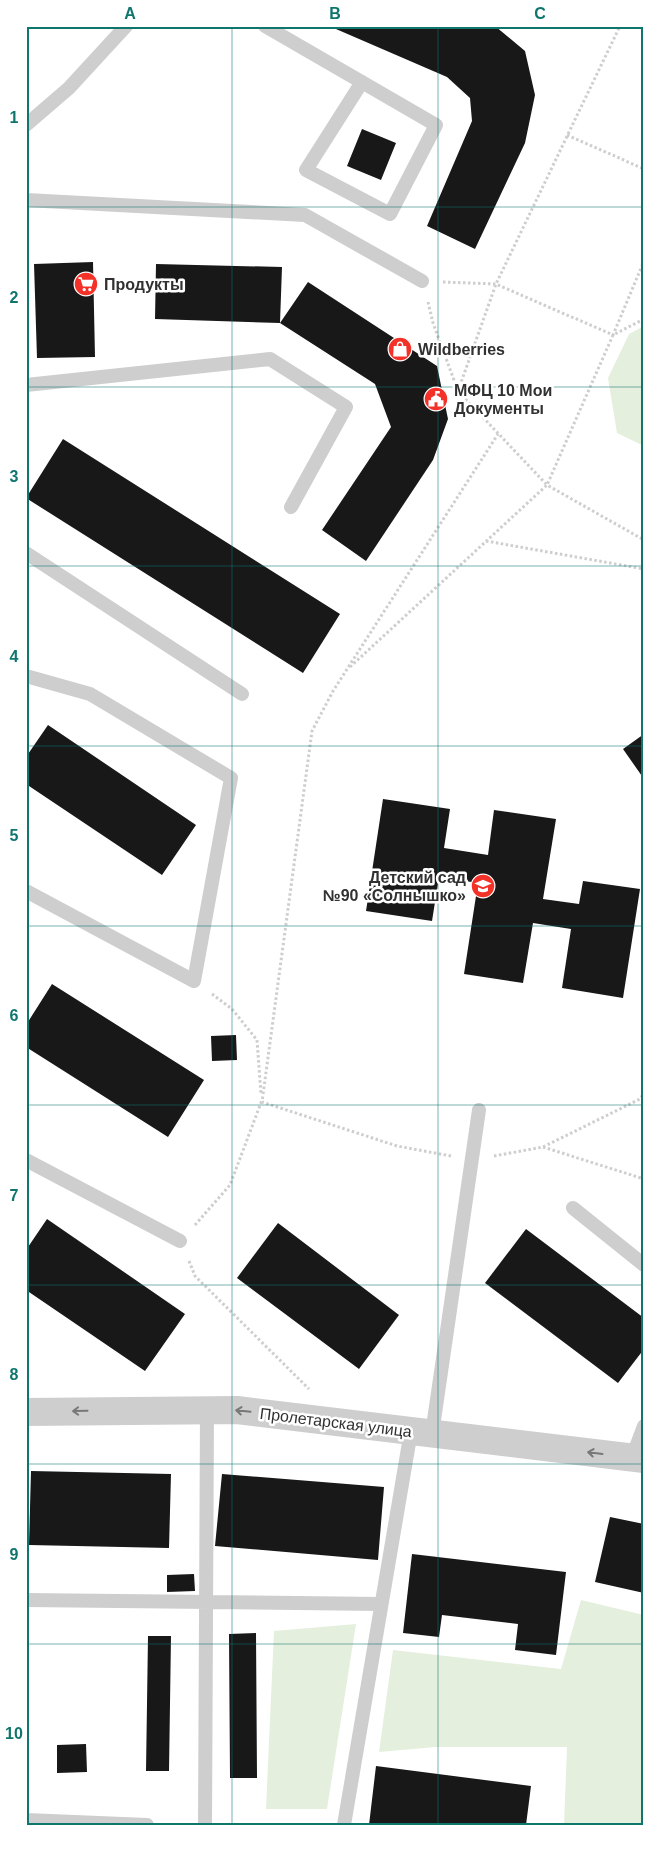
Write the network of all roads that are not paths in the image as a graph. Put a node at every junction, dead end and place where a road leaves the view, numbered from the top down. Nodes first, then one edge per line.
1 (126, 26) edge
2 (264, 26) edge
3 (362, 82) junction
4 (26, 125) edge
5 (26, 200) edge
6 (422, 281) road end
7 (26, 384) edge
8 (291, 507) dead end
9 (26, 553) edge
10 (26, 676) edge
11 (242, 694) dead end
12 (26, 891) edge
13 (479, 1110) dead end
14 (26, 1160) edge
15 (573, 1208) dead end
16 (180, 1241) road end
17 (644, 1265) edge
18 (207, 1410) junction
19 (26, 1412) edge
20 (644, 1426) edge
21 (422, 1432) junction
22 (638, 1458) edge
23 (26, 1600) edge
24 (206, 1602) junction
25 (381, 1604) junction
26 (26, 1820) edge
27 (147, 1825) edge
28 (205, 1825) edge
29 (344, 1825) edge

1 - 4 lane
2 - 3 lane
3 - 3 lane
5 - 6 lane
7 - 8 lane
9 - 11 lane
10 - 12 lane
13 - 21 lane
14 - 16 lane
15 - 17 lane
18 -> 19 street, Пролетарская улица
21 -> 18 street, Пролетарская улица
18 - 24 lane
20 - 22 lane
22 -> 21 street, Пролетарская улица
21 - 25 lane
23 - 24 lane
24 - 25 lane
24 - 28 lane
25 - 29 lane
26 - 27 lane

